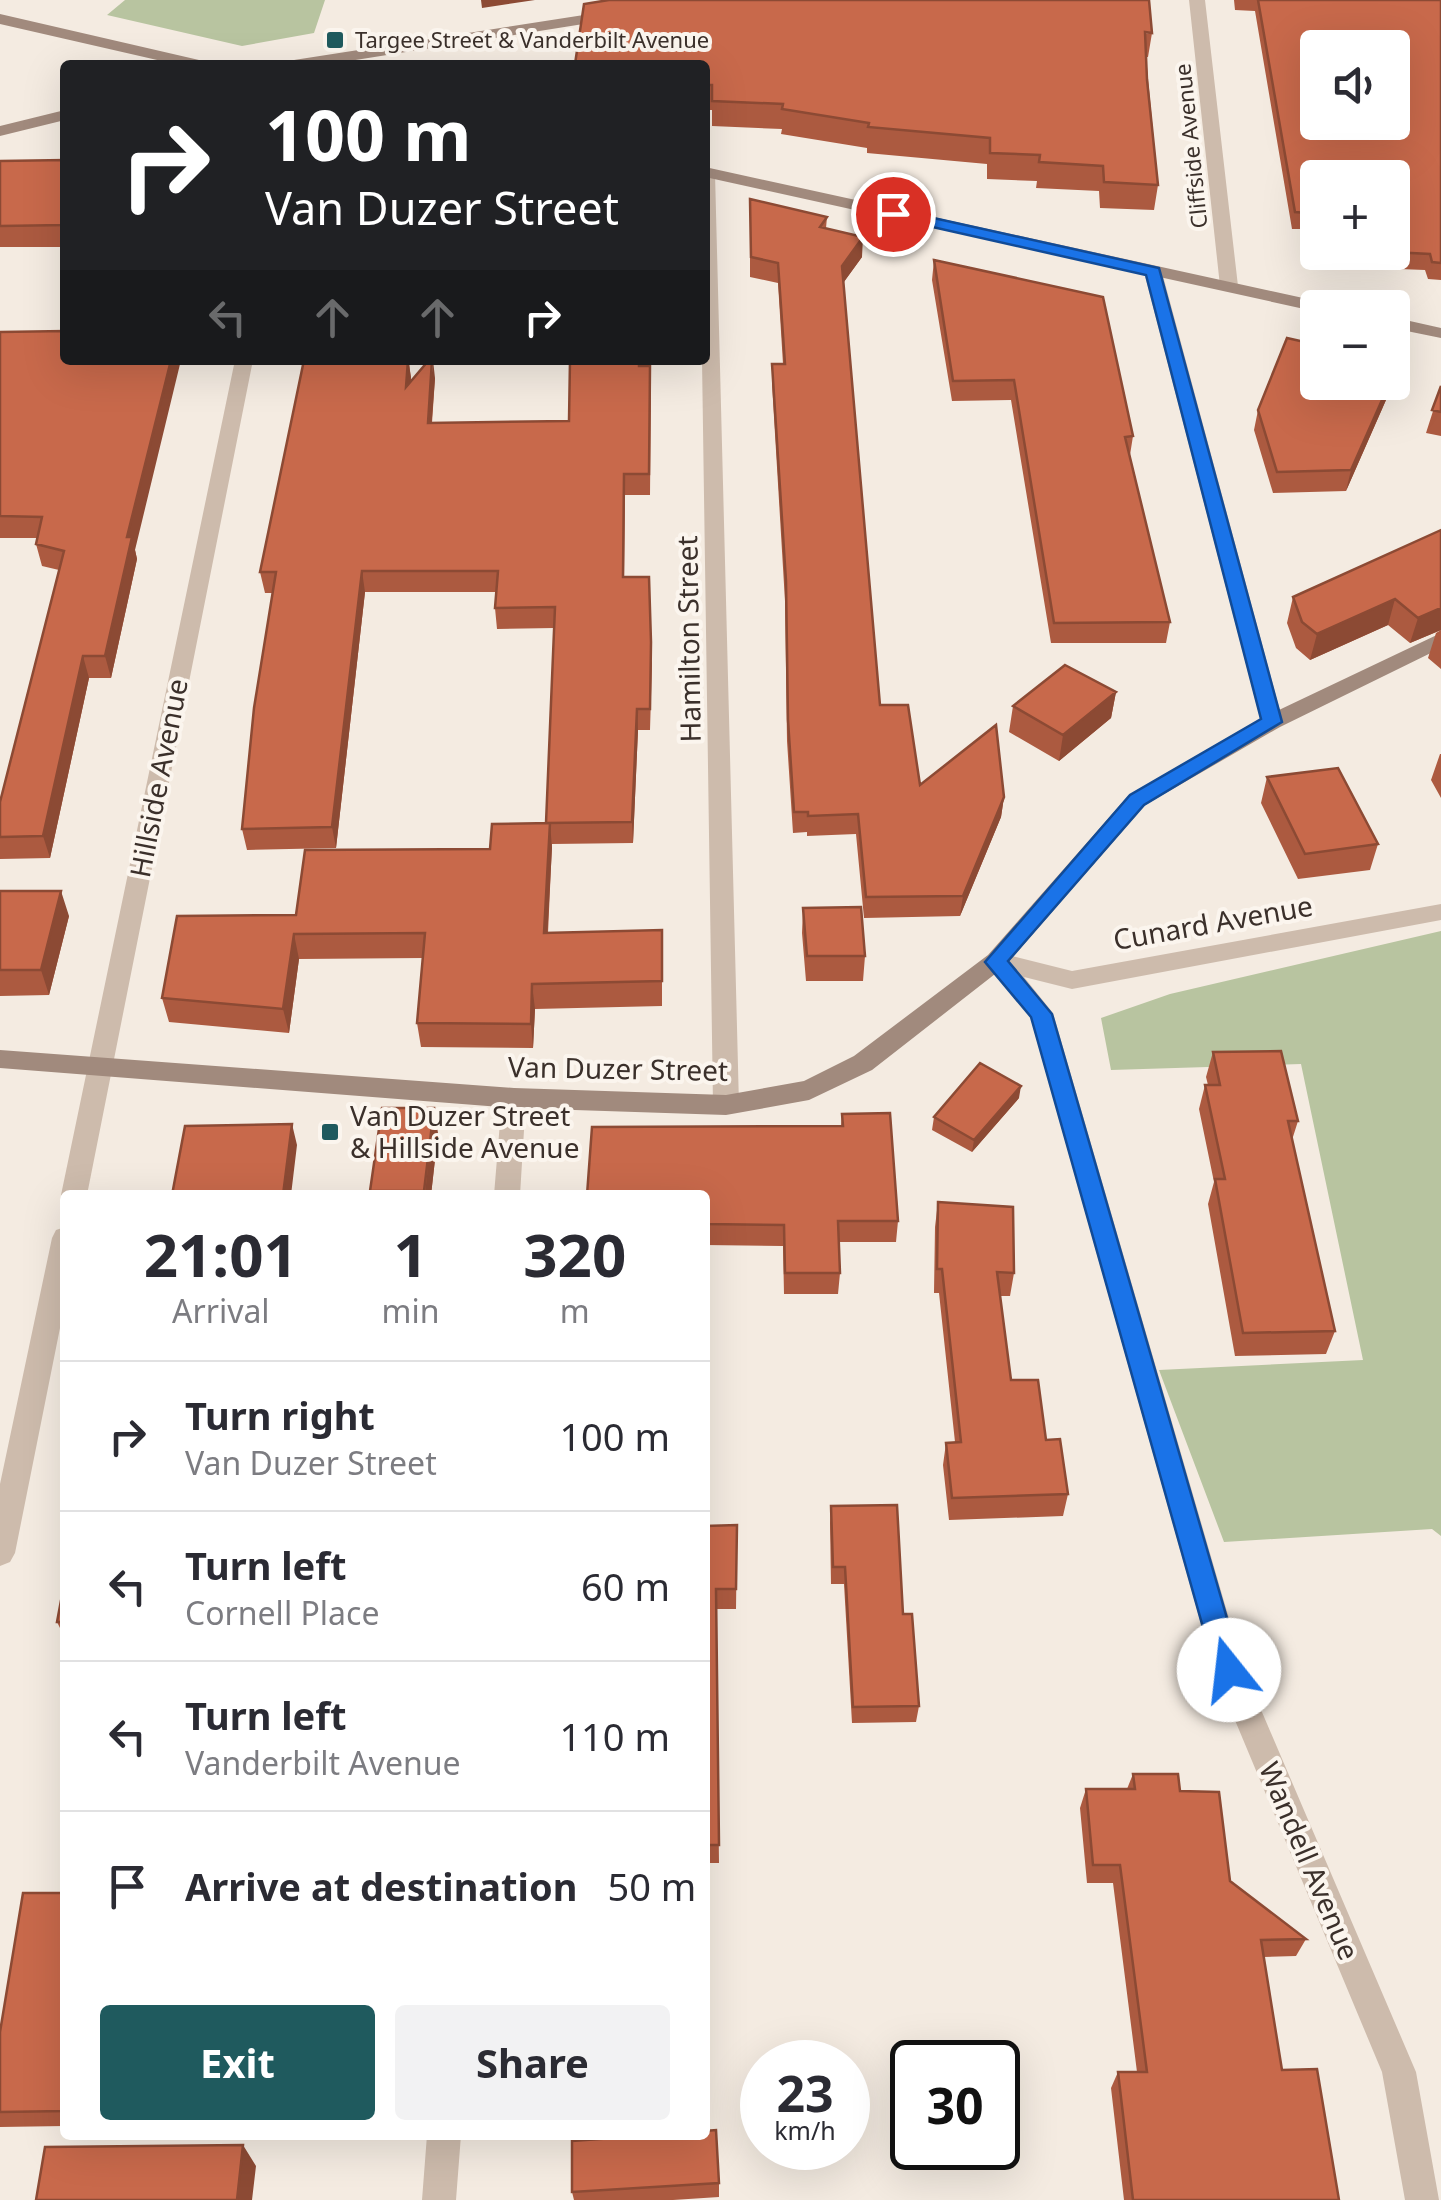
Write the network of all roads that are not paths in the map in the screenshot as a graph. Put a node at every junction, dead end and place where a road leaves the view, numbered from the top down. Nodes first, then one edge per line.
1 (1198, 0) edge
2 (638, 12) edge
3 (0, 19) edge
4 (177, 60) edge
5 (331, 60) edge
6 (60, 116) edge
7 (0, 131) edge
8 (710, 173) edge
9 (1153, 272) junction
10 (1229, 286) junction
11 (1300, 302) edge
12 (1410, 326) edge
13 (1441, 333) edge
14 (710, 359) edge
15 (243, 365) edge
16 (1441, 640) edge
17 (1272, 722) junction
18 (1441, 912) edge
19 (996, 962) junction
20 (0, 1059) edge
21 (100, 1066) junction
22 (514, 1098) junction
23 (726, 1105) junction
24 (75, 1190) edge
25 (507, 1190) edge
26 (60, 1262) edge
27 (0, 1554) edge
28 (444, 2140) edge
29 (440, 2200) edge
30 (1422, 2200) edge

1 - 10 street, Cliffside Avenue
2 - 5 main road
3 - 4 main road
6 - 7 main road
8 - 9 main road
9 - 10 main road
9 - 17 street
10 - 11 main road
12 - 13 main road
14 - 23 street, Hamilton Street
15 - 21 street, Hillside Avenue
16 - 17 main road, Van Duzer Street
17 - 19 main road, Van Duzer Street
18 - 19 street, Cunard Avenue
19 - 23 main road, Van Duzer Street
19 - 30 street, Wandell Avenue
20 - 21 main road, Van Duzer Street
21 - 22 main road, Van Duzer Street
21 - 24 street, Hillside Avenue
22 - 23 main road, Van Duzer Street
22 - 25 street
26 - 27 street
28 - 29 street

